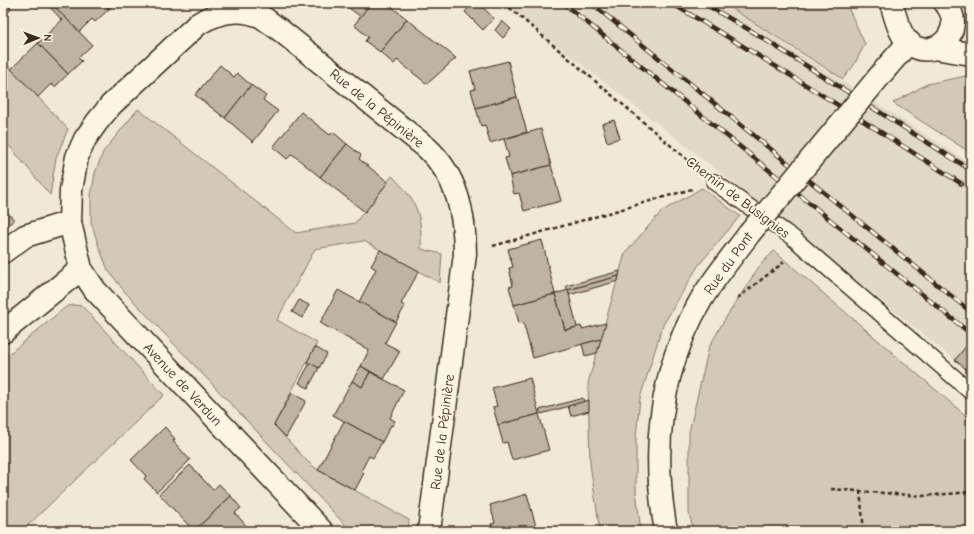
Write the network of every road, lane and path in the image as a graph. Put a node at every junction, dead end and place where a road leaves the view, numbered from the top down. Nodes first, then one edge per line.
1 (504, 3) edge
2 (891, 3) edge
3 (907, 3) edge
4 (946, 4) edge
5 (971, 20) edge
6 (904, 35) junction
7 (934, 48) junction
8 (971, 54) edge
9 (714, 182) junction
10 (70, 222) junction
11 (3, 252) edge
12 (465, 254) junction
13 (786, 260) dead end
14 (81, 270) junction
15 (739, 297) dead end
16 (3, 332) edge
17 (971, 392) edge
18 (831, 489) dead end
19 (860, 490) junction
20 (971, 492) edge
21 (322, 531) edge
22 (429, 531) edge
23 (666, 531) edge
24 (864, 531) edge

1 - 9 path, Chemin de Busignies
2 - 6 street
3 - 6 street
4 - 5 street
4 - 7 street
6 - 7 street
6 - 23 street, Rue du Pont, bridge
7 - 8 street
9 - 12 path
9 - 17 lane, Chemin de Busignies
10 - 11 street
10 - 12 street, Rue de la Pépinière
10 - 14 street, Avenue de Verdun
12 - 22 street, Rue de la Pépinière
13 - 15 path
14 - 16 street
14 - 21 street, Avenue de Verdun
18 - 19 path
19 - 20 path
19 - 24 path

